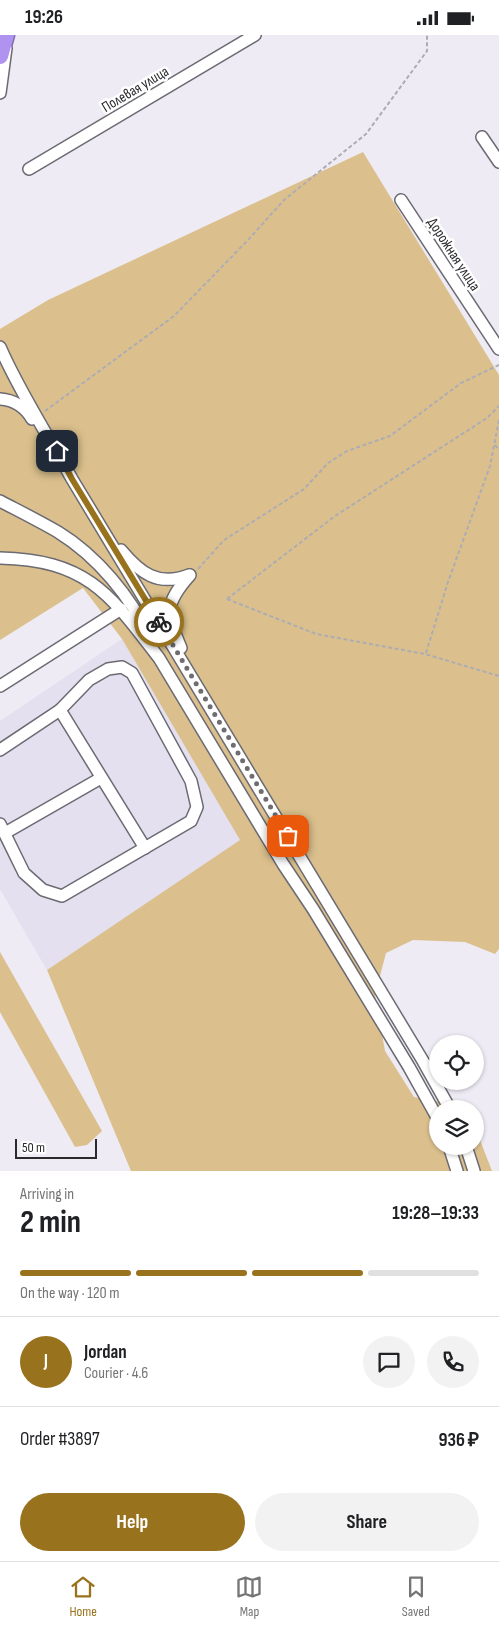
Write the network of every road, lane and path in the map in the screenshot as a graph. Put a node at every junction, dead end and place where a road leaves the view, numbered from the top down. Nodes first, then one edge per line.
1 (7, 35) edge
2 (255, 35) edge
3 (427, 35) edge
4 (0, 56) edge
5 (0, 93) edge
6 (482, 137) dead end
7 (499, 162) edge
8 (30, 169) dead end
9 (401, 200) dead end
10 (0, 347) edge
11 (499, 349) edge
12 (499, 365) edge
13 (0, 399) edge
14 (499, 407) edge
15 (38, 417) junction
16 (499, 420) edge
17 (495, 445) junction
18 (499, 450) edge
19 (72, 479) junction
20 (0, 501) edge
21 (102, 528) junction
22 (0, 558) edge
23 (190, 575) junction
24 (121, 609) junction
25 (425, 654) junction
26 (159, 658) junction
27 (499, 676) edge
28 (0, 686) edge
29 (199, 691) junction
30 (60, 710) junction
31 (0, 749) edge
32 (101, 778) junction
33 (2, 828) edge
34 (145, 848) junction
35 (445, 1100) edge
36 (429, 1103) edge
37 (452, 1155) edge
38 (469, 1155) edge
39 (457, 1171) edge
40 (474, 1171) edge

1 - 4 highway
1 - 5 street
2 - 8 street, Полевая улица
3 - 15 path
6 - 7 street
9 - 11 street, Дорожная улица
10 - 15 street
12 - 23 path
13 - 19 street
14 - 25 path
15 - 19 street
16 - 17 path
17 - 18 path
17 - 25 path
19 - 21 street
20 - 26 street
21 - 23 street
21 - 29 street
22 - 24 street
23 - 29 street
24 - 26 street
24 - 28 street
25 - 27 path
26 - 36 street
29 - 35 street
30 - 31 street
30 - 32 street
30 - 34 street
32 - 33 street
32 - 34 street
33 - 34 street
37 - 39 street
38 - 40 street

